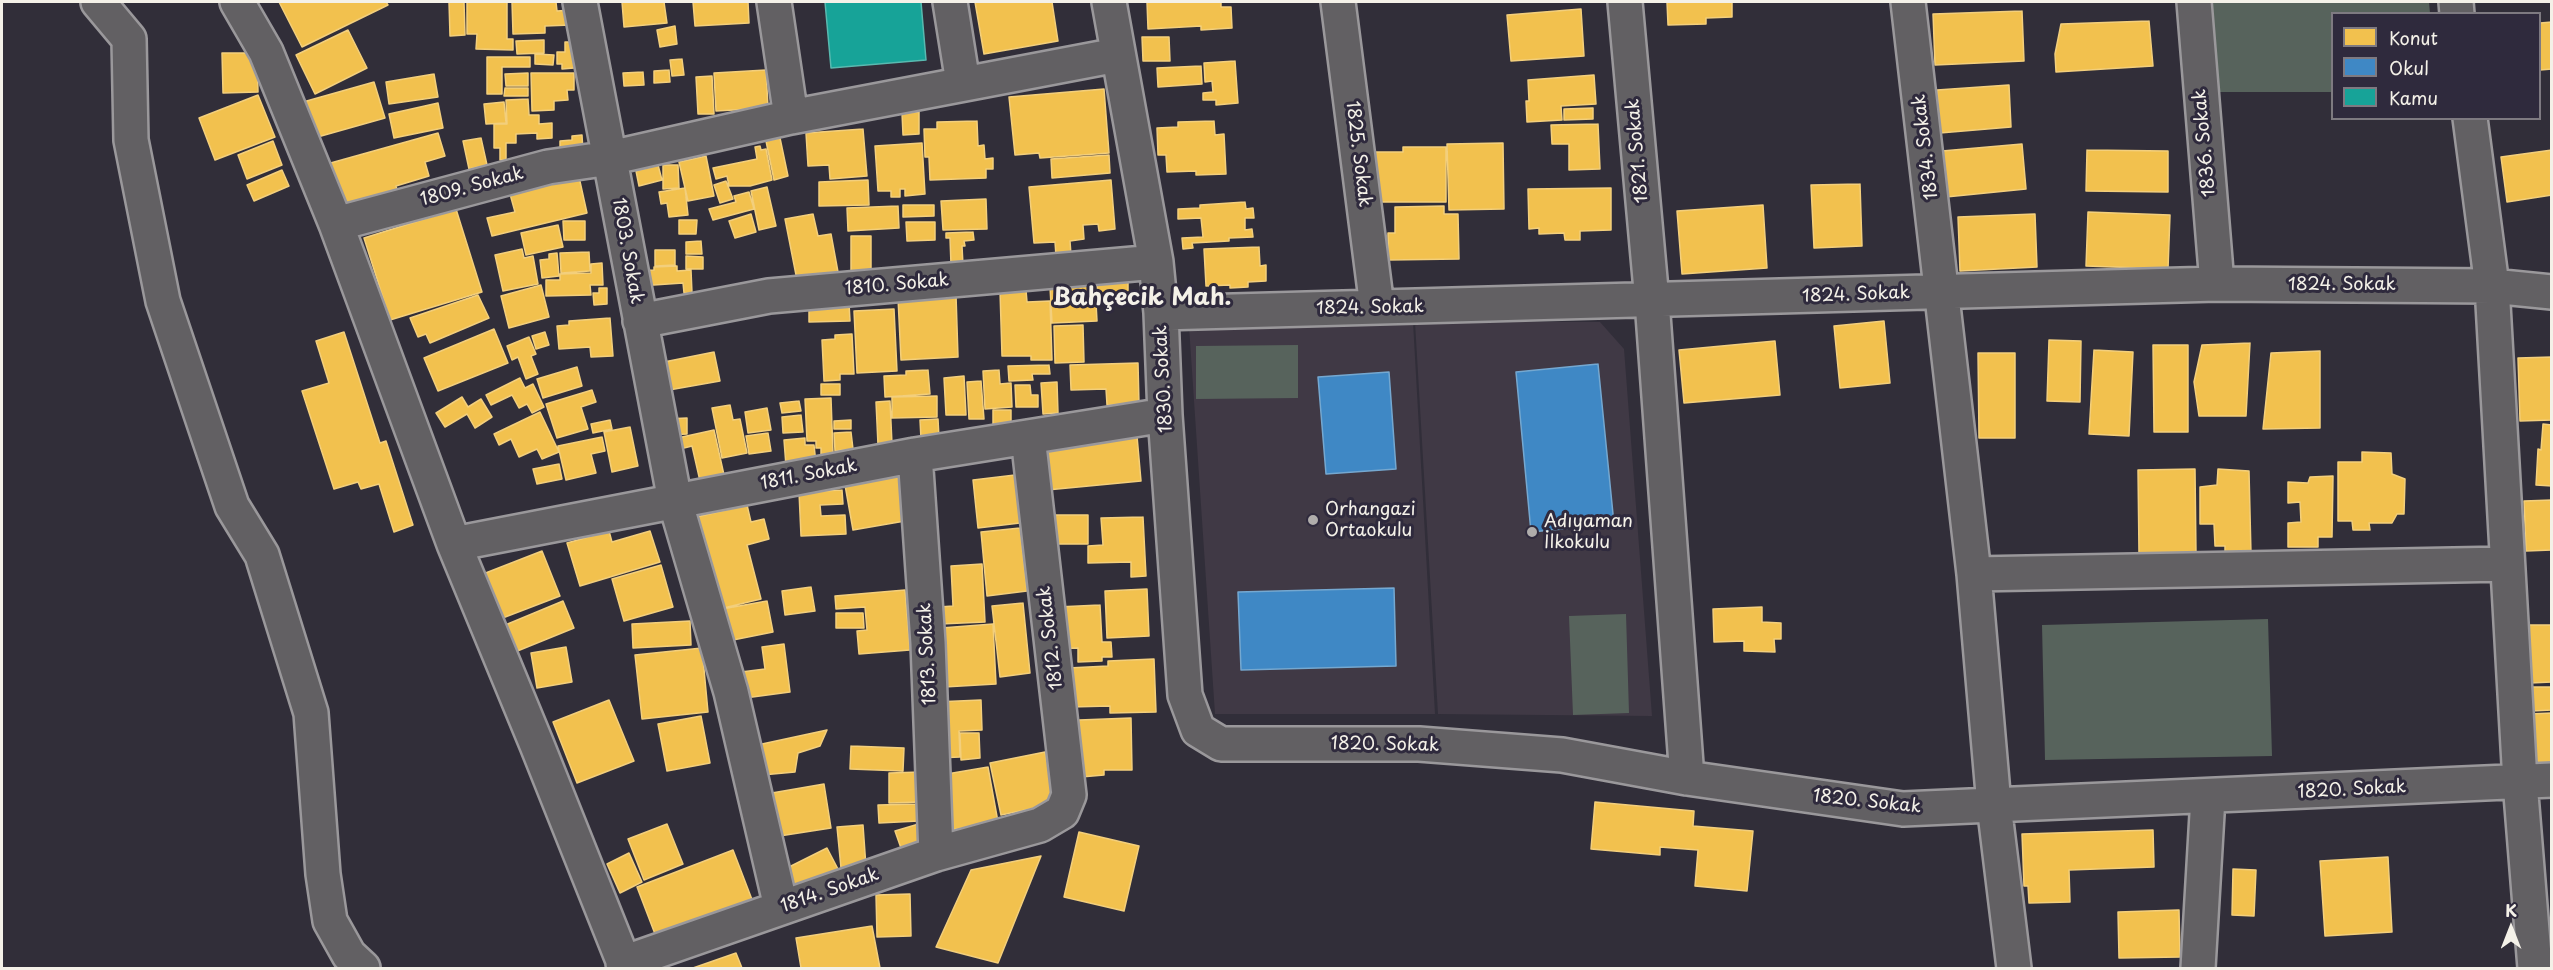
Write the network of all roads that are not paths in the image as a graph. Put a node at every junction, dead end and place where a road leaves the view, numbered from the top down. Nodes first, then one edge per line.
1 (98, 2) edge
2 (237, 2) edge
3 (580, 2) edge
4 (774, 2) edge
5 (950, 2) edge
6 (1109, 2) edge
7 (1338, 2) edge
8 (1624, 2) edge
9 (1908, 2) edge
10 (2194, 2) edge
11 (1117, 55) junction
12 (963, 83) junction
13 (791, 117) junction
14 (2470, 120) edge
15 (610, 158) junction
16 (336, 224) junction
17 (1155, 261) junction
18 (2217, 284) junction
19 (2492, 286) junction
20 (1943, 292) junction
21 (2552, 292) edge
22 (1652, 301) junction
23 (1377, 307) junction
24 (1161, 313) junction
25 (640, 321) junction
26 (1164, 415) junction
27 (1028, 437) junction
28 (915, 455) junction
29 (675, 501) junction
30 (454, 543) junction
31 (2507, 564) junction
32 (1974, 574) junction
33 (1221, 744) joint
34 (1687, 778) junction
35 (2536, 781) edge
36 (2208, 797) junction
37 (1994, 805) junction
38 (1040, 825) joint
39 (936, 854) junction
40 (781, 908) junction
41 (625, 966) edge
42 (363, 969) edge
43 (2014, 969) edge
44 (2198, 969) edge
45 (2535, 969) edge

1 - 42 street
2 - 16 street
3 - 15 street, 1803. Sokak
4 - 13 street
5 - 12 street
6 - 11 street, 1830. Sokak
7 - 23 street, 1825. Sokak
8 - 22 street, 1821. Sokak
9 - 20 street, 1834. Sokak
10 - 18 street, 1836. Sokak
11 - 12 street, 1809. Sokak
11 - 17 street, 1830. Sokak
12 - 13 street, 1809. Sokak
13 - 15 street, 1809. Sokak
14 - 19 street
15 - 16 street, 1809. Sokak
15 - 25 street, 1803. Sokak
16 - 30 street
17 - 24 street, 1830. Sokak
17 - 25 street, 1810. Sokak
18 - 19 street, 1824. Sokak
18 - 20 street, 1824. Sokak
19 - 21 street, 1824. Sokak
19 - 31 street
20 - 22 street, 1824. Sokak
20 - 32 street, 1834. Sokak
22 - 23 street, 1824. Sokak
22 - 34 street, 1821. Sokak
23 - 24 street, 1824. Sokak
24 - 26 street, 1830. Sokak
25 - 29 street, 1803. Sokak
26 - 27 street, 1811. Sokak
26 - 33 street, 1830. Sokak
27 - 28 street, 1811. Sokak
27 - 38 street, 1812. Sokak
28 - 29 street, 1811. Sokak
28 - 39 street, 1813. Sokak
29 - 30 street, 1811. Sokak
29 - 40 street, 1803. Sokak
30 - 41 street
31 - 32 street
31 - 35 street
32 - 37 street, 1834. Sokak
33 - 34 street, 1820. Sokak
34 - 37 street, 1820. Sokak
35 - 36 street, 1820. Sokak
35 - 45 street
36 - 37 street, 1820. Sokak
36 - 44 street
37 - 43 street, 1834. Sokak
38 - 39 street, 1814. Sokak
39 - 40 street, 1814. Sokak
40 - 41 street, 1814. Sokak

